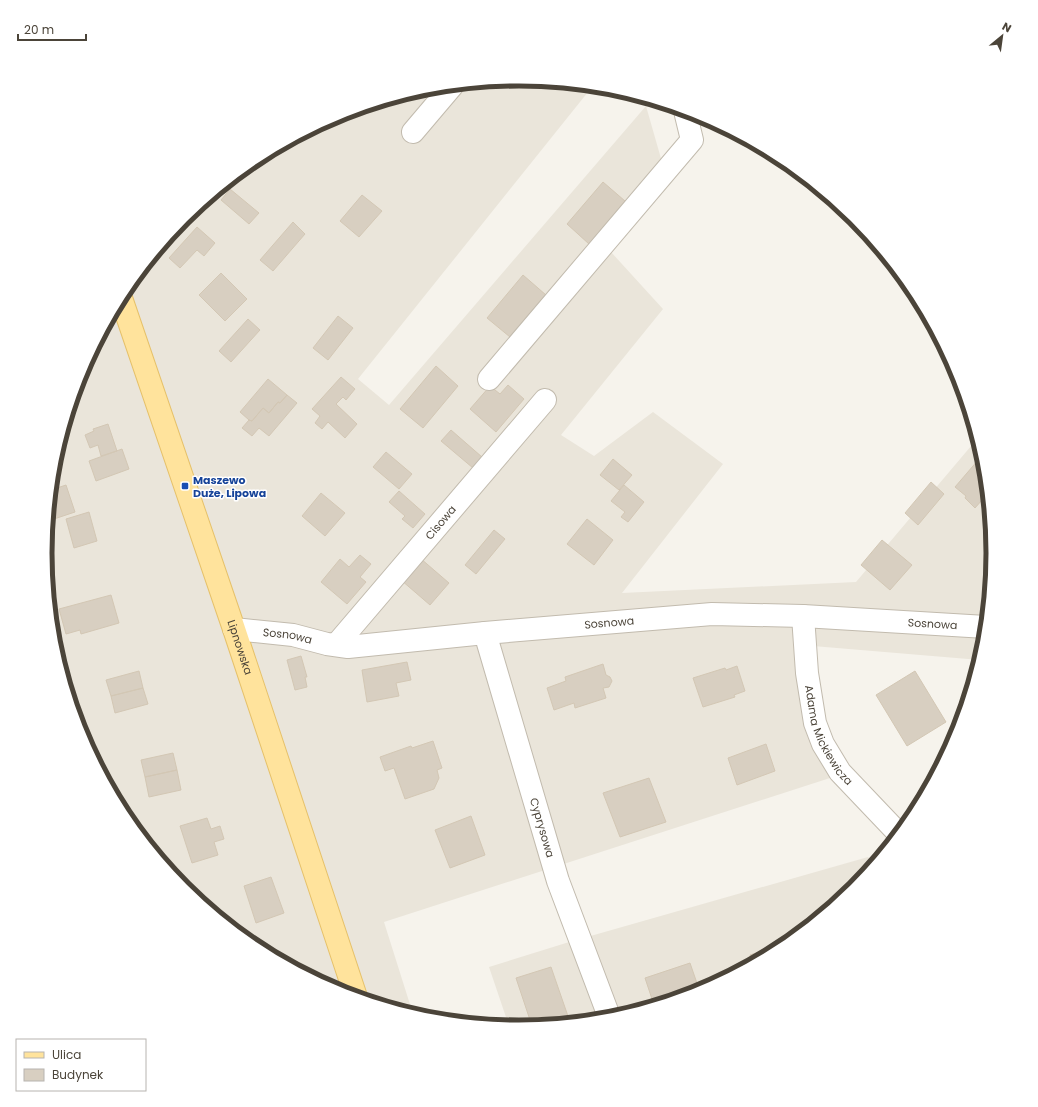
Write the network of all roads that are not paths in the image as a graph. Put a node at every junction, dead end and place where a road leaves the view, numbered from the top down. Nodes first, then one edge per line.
1 (447, 92) edge
2 (687, 118) edge
3 (413, 132) dead end
4 (124, 306) edge
5 (489, 379) dead end
6 (546, 400) dead end
7 (803, 616) junction
8 (980, 627) edge
9 (234, 629) junction
10 (485, 633) junction
11 (336, 645) junction
12 (895, 830) edge
13 (354, 990) edge
14 (608, 1012) edge

1 - 3 street
2 - 5 street
4 - 9 main road, Lipnowska
6 - 11 street, Cisowa
7 - 8 street, Sosnowa
7 - 10 street, Sosnowa
7 - 12 street, Adama Mickiewicza
9 - 11 street, Sosnowa
9 - 13 main road, Lipnowska
10 - 11 street, Sosnowa
10 - 14 street, Cyprysowa

